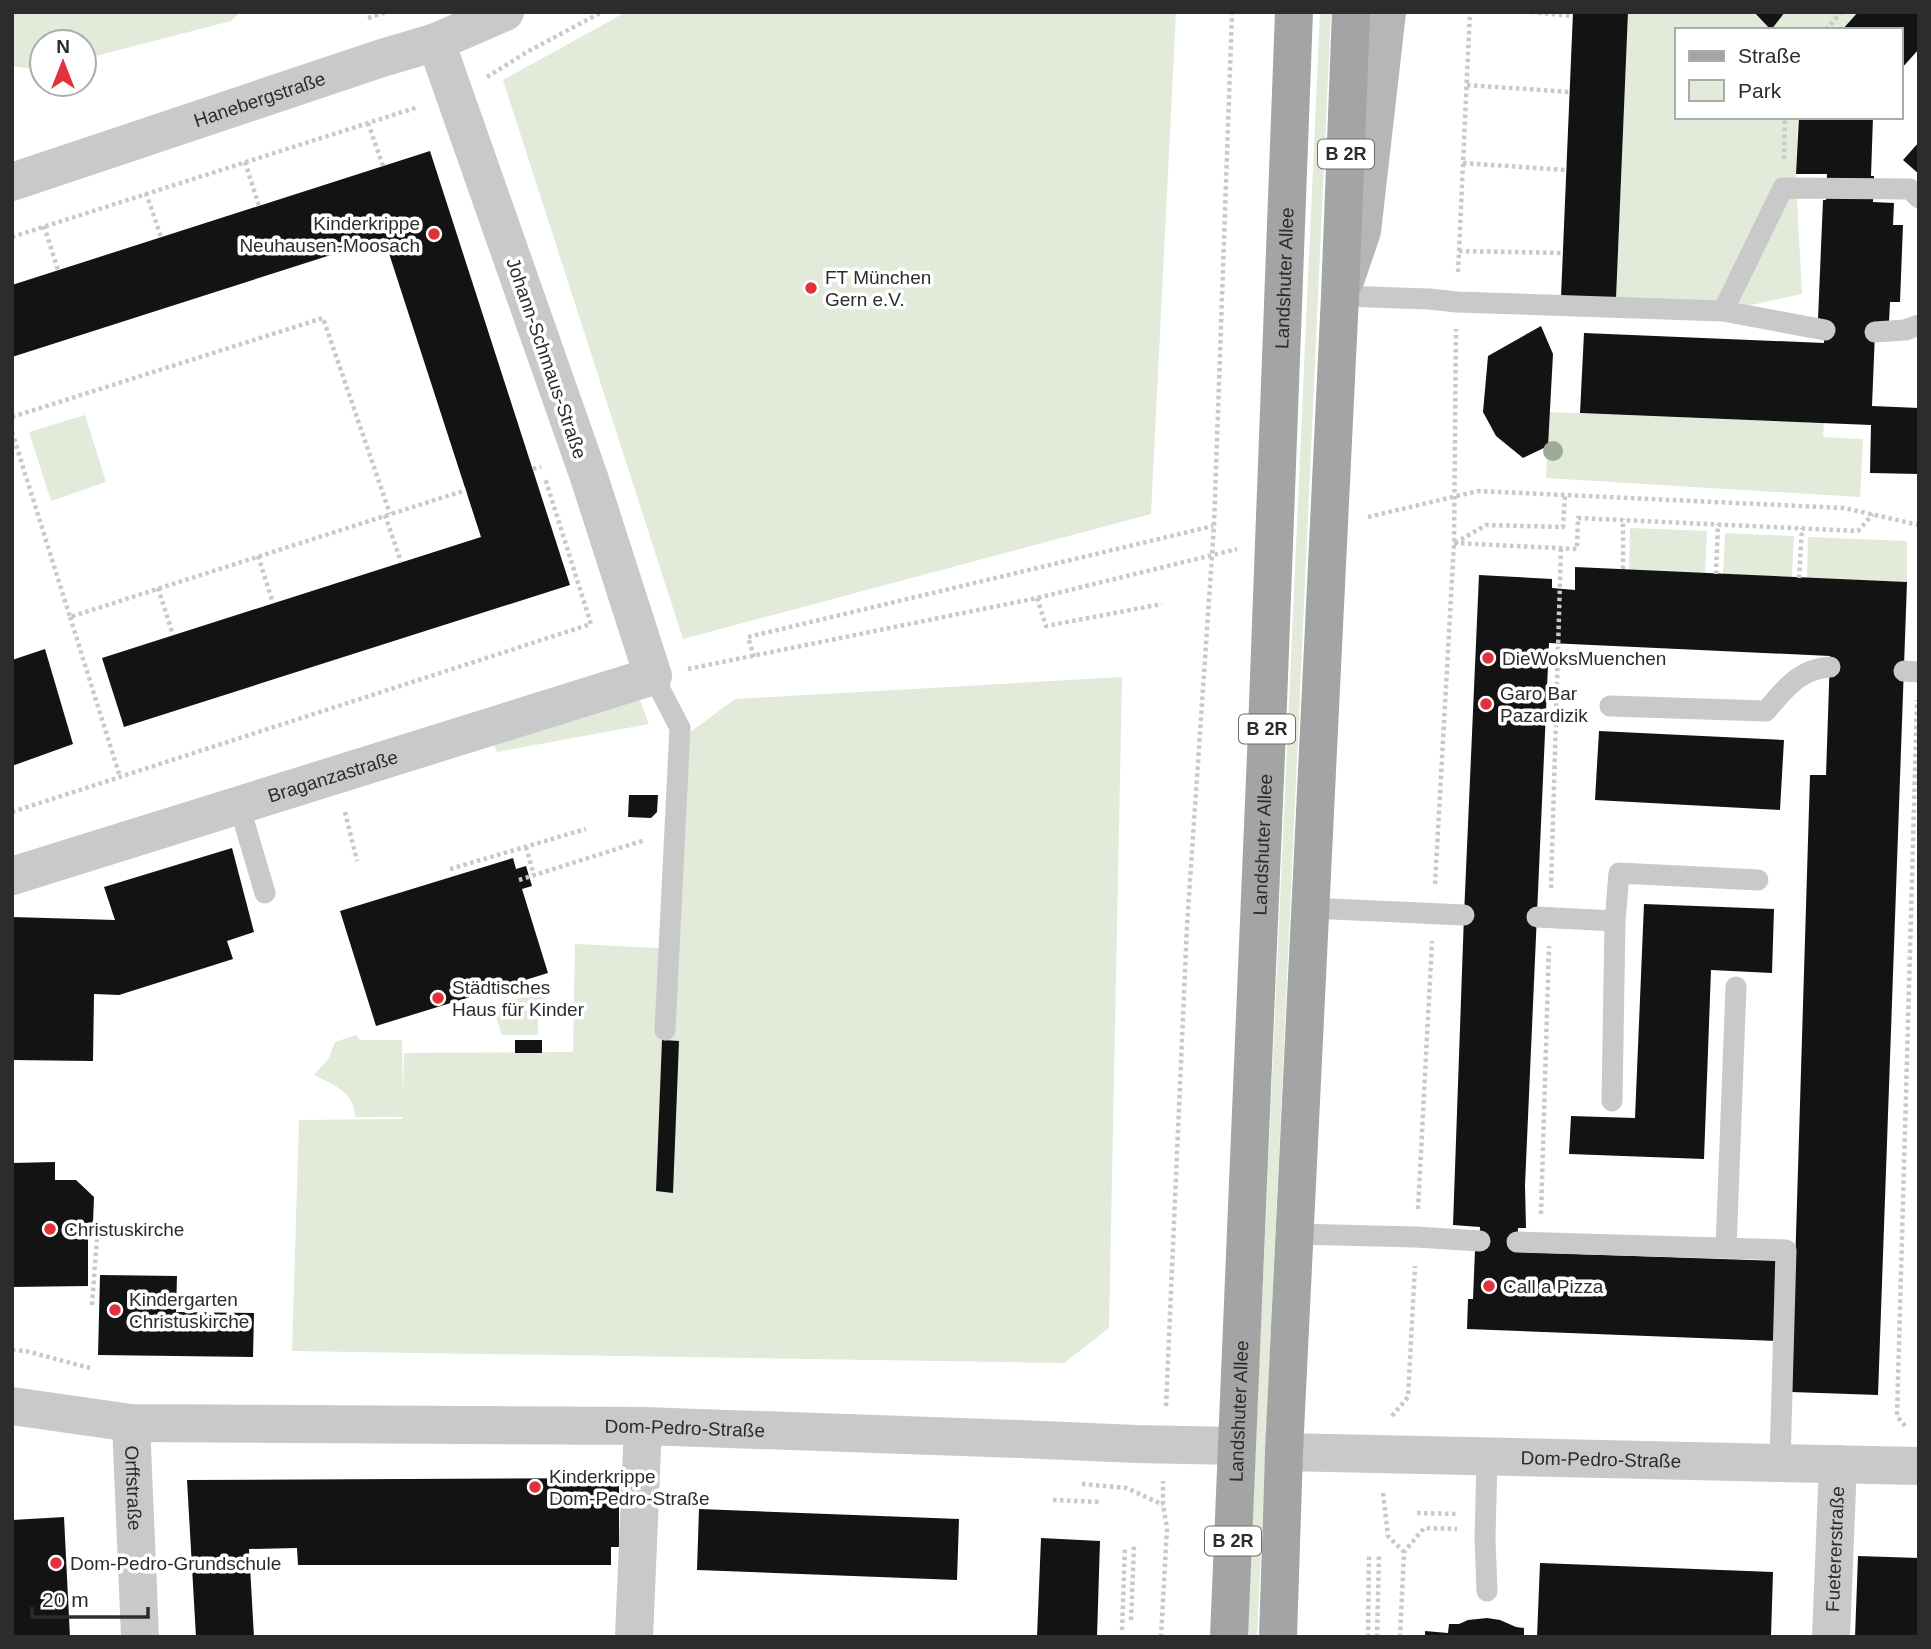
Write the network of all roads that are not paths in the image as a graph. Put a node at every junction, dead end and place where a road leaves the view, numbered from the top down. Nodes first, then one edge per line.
1 (1294, 12) edge
2 (1351, 12) edge
3 (1387, 12) edge
4 (491, 15) edge
5 (436, 42) junction
6 (12, 182) edge
7 (1919, 198) edge
8 (1340, 296) junction
9 (1723, 311) junction
10 (1919, 325) edge
11 (1825, 330) dead end
12 (1875, 332) dead end
13 (1830, 667) dead end
14 (653, 676) junction
15 (1610, 706) dead end
16 (239, 806) junction
17 (12, 876) edge
18 (1758, 880) dead end
19 (265, 893) dead end
20 (1310, 908) junction
21 (1464, 915) dead end
22 (1537, 918) dead end
23 (1615, 921) junction
24 (1736, 987) dead end
25 (664, 1030) dead end
26 (1612, 1101) dead end
27 (1295, 1234) junction
28 (1479, 1241) dead end
29 (1517, 1242) dead end
30 (1726, 1248) junction
31 (12, 1406) edge
32 (131, 1423) junction
33 (643, 1426) junction
34 (1237, 1446) junction
35 (1915, 1450) edge
36 (1284, 1452) junction
37 (1487, 1457) junction
38 (1780, 1463) junction
39 (1838, 1464) junction
40 (1487, 1591) dead end
41 (140, 1637) edge
42 (634, 1637) edge
43 (1228, 1637) edge
44 (1278, 1637) edge
45 (1831, 1637) edge

1 - 34 main road, Landshuter Allee / B 2R
2 - 8 main road, B 2R
3 - 8 main road
4 - 5 street, Hanebergstraße
5 - 6 street, Hanebergstraße
5 - 14 street, Johann-Schmaus-Straße
7 - 9 lane
8 - 9 lane
8 - 20 main road, B 2R
9 - 11 lane
10 - 12 lane
13 - 15 lane
14 - 16 street, Braganzastraße
14 - 25 lane
16 - 17 street, Braganzastraße
16 - 19 lane
18 - 23 lane
20 - 21 lane
20 - 27 main road, B 2R
22 - 23 lane
23 - 26 lane
24 - 30 lane
27 - 28 lane
27 - 36 main road, B 2R
29 - 30 lane
30 - 38 lane
31 - 32 street, Dom-Pedro-Straße
32 - 33 street, Dom-Pedro-Straße
32 - 41 street, Orffstraße
33 - 34 street, Dom-Pedro-Straße
33 - 42 street
34 - 43 main road, Landshuter Allee / B 2R
35 - 39 street, Dom-Pedro-Straße
36 - 37 street, Dom-Pedro-Straße
36 - 44 main road, B 2R
37 - 38 street, Dom-Pedro-Straße
37 - 40 lane
38 - 39 street, Dom-Pedro-Straße
39 - 45 street, Fuetererstraße

